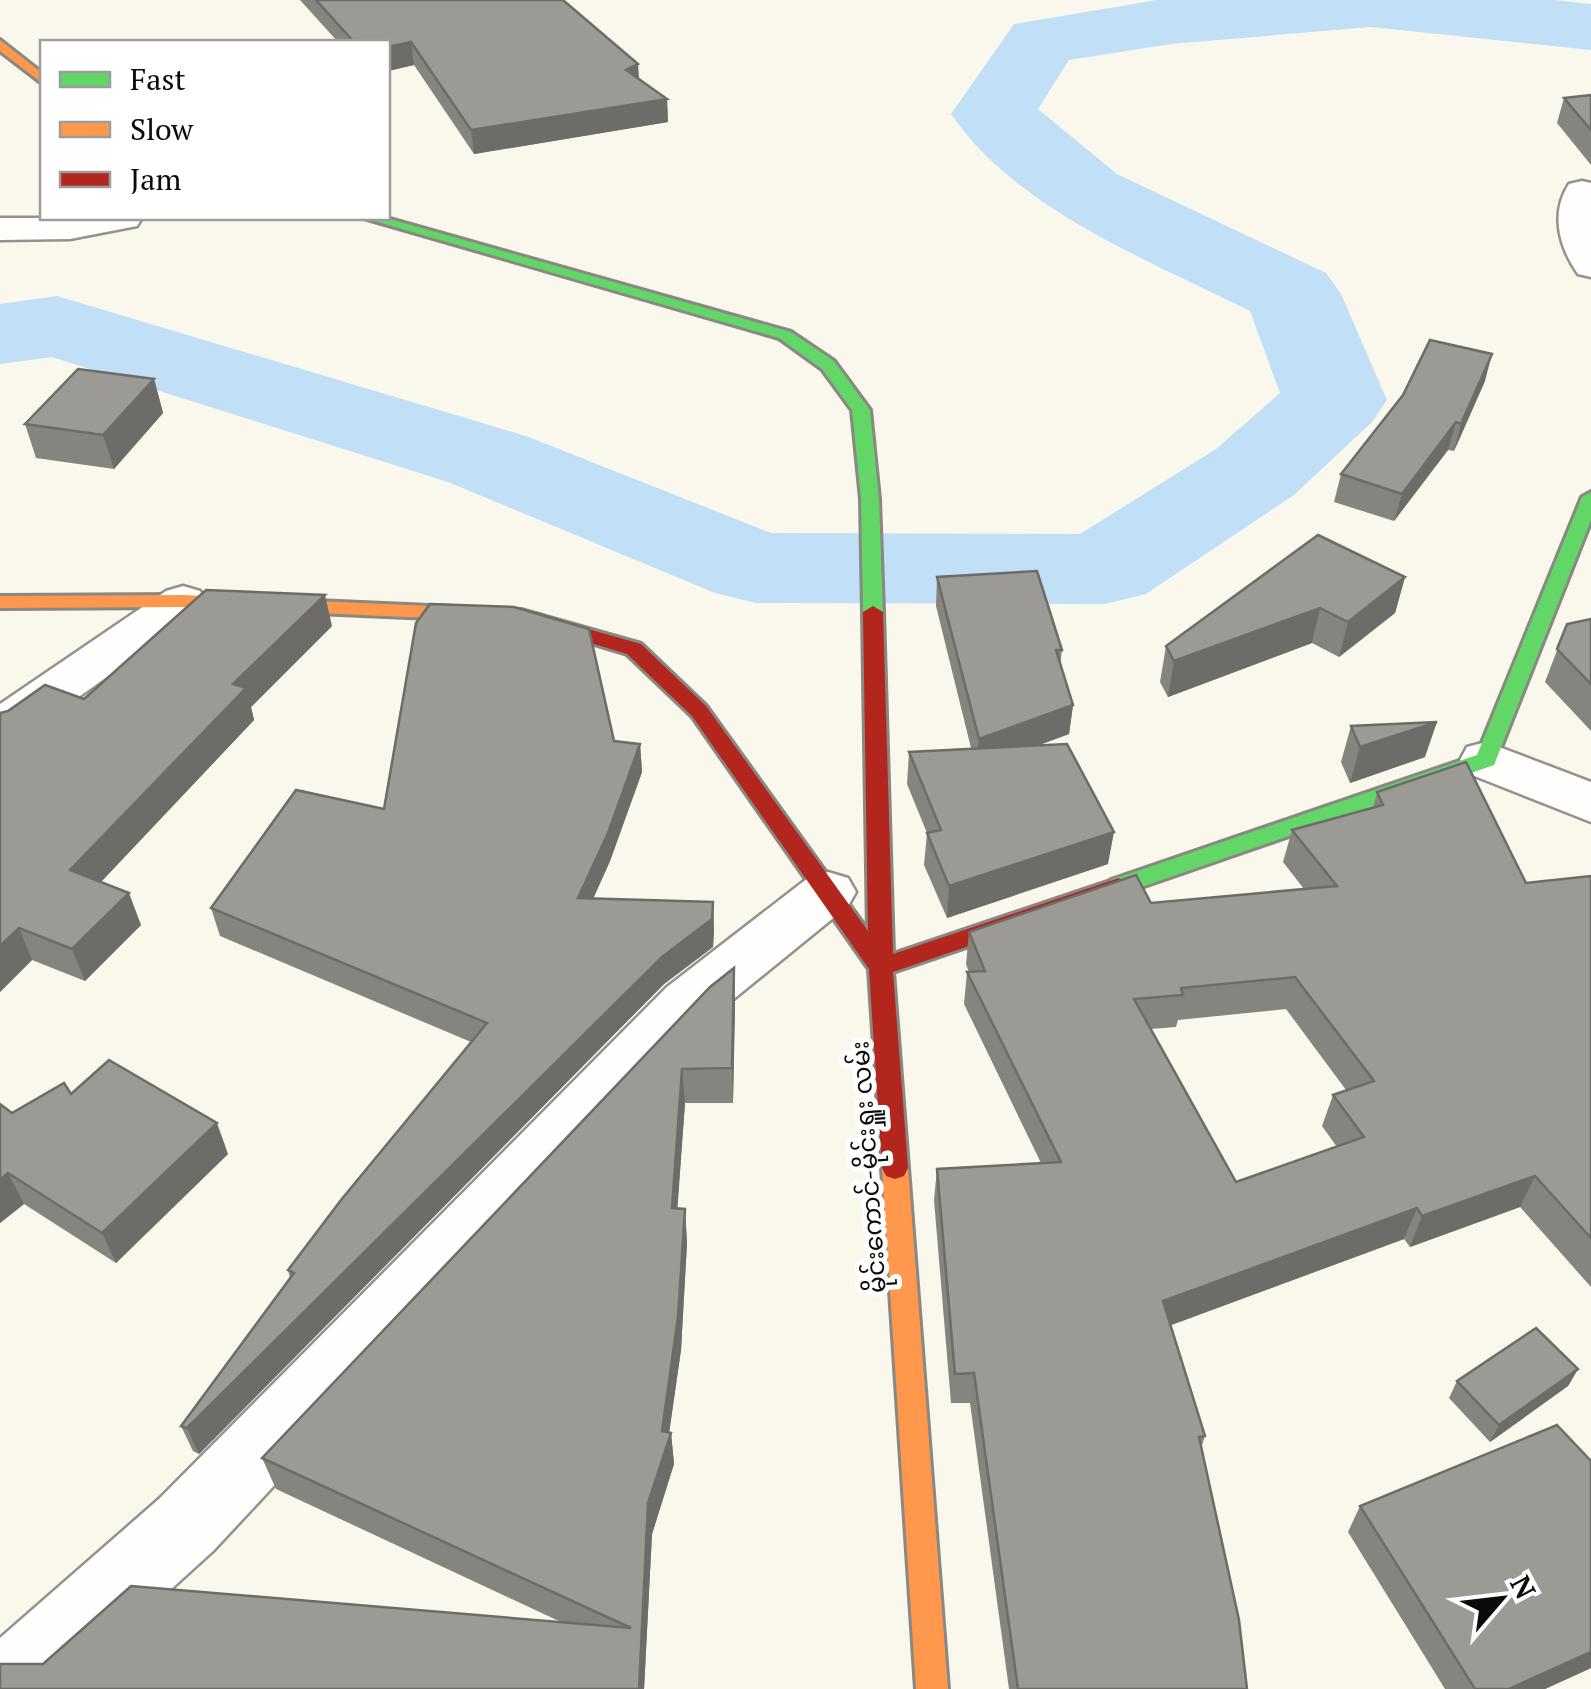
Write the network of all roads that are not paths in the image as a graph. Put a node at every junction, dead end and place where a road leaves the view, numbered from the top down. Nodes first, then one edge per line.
1 (0, 44) edge
2 (40, 77) edge
3 (1582, 192) dead end
4 (113, 220) edge
5 (378, 220) edge
6 (0, 229) edge
7 (1591, 266) edge
8 (1590, 505) edge
9 (183, 601) junction
10 (0, 602) edge
11 (0, 728) edge
12 (1486, 760) junction
13 (1591, 802) edge
14 (828, 892) junction
15 (881, 967) junction
16 (2, 1689) edge
17 (932, 1689) edge

1 - 2 main road
3 - 7 street
4 - 6 street
5 - 15 main road, မိုင်းကောင်-မိုင်းရှူး လမ်း
8 - 12 main road
9 - 10 main road
9 - 11 street
9 - 14 main road
12 - 13 street
12 - 15 main road
14 - 15 main road
14 - 16 street
15 - 17 main road, မိုင်းကောင်-မိုင်းရှူး လမ်း

